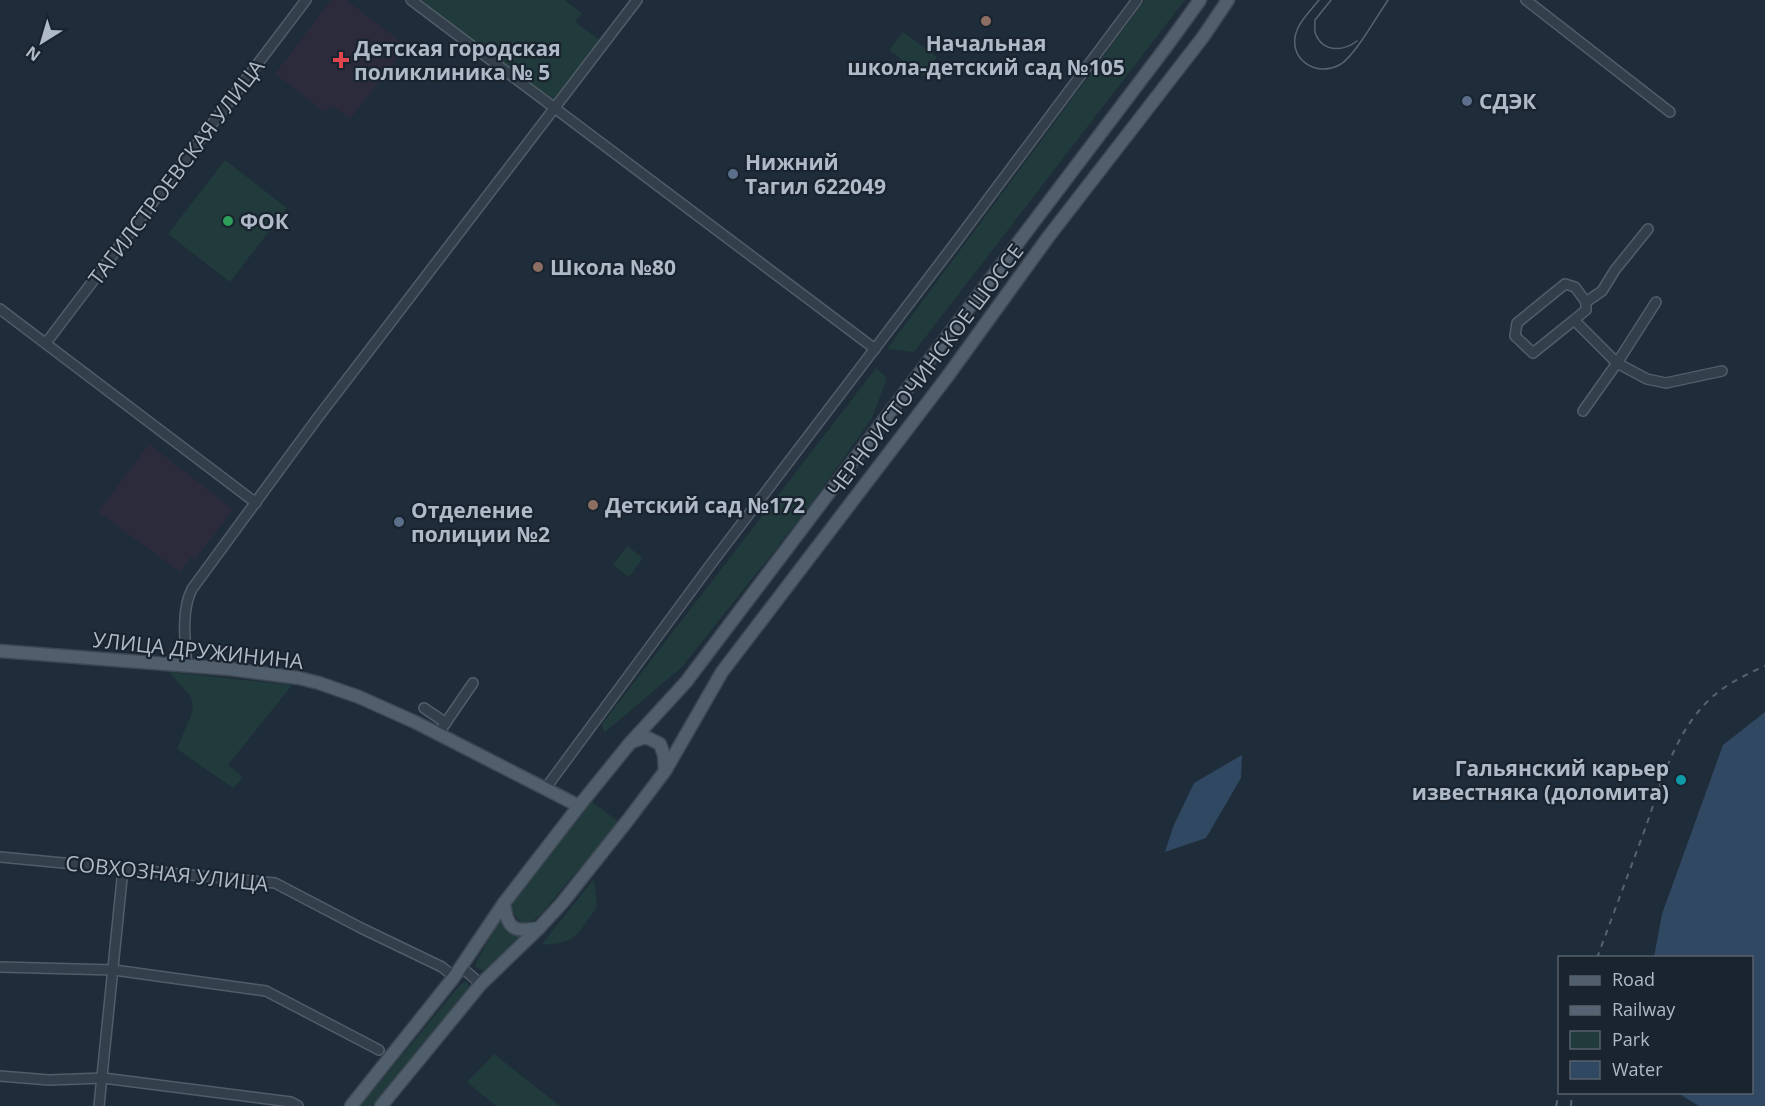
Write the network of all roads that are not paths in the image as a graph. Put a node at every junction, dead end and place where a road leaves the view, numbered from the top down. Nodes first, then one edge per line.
1 (306, 0) edge
2 (411, 0) edge
3 (637, 0) edge
4 (1137, 0) edge
5 (1200, 0) edge
6 (1228, 0) edge
7 (1526, 0) edge
8 (554, 108) junction
9 (1670, 112) dead end
10 (1648, 229) dead end
11 (975, 301) junction
12 (1586, 302) junction
13 (1656, 302) dead end
14 (0, 309) edge
15 (994, 314) junction
16 (1574, 320) junction
17 (46, 343) junction
18 (875, 349) junction
19 (1617, 363) junction
20 (1722, 371) dead end
21 (1583, 411) dead end
22 (870, 438) junction
23 (889, 452) junction
24 (256, 503) junction
25 (759, 585) junction
26 (777, 599) junction
27 (0, 651) edge
28 (187, 666) junction
29 (473, 683) dead end
30 (424, 708) dead end
31 (446, 723) junction
32 (438, 734) junction
33 (630, 743) junction
34 (665, 771) junction
35 (545, 789) junction
36 (579, 806) junction
37 (0, 858) edge
38 (123, 869) junction
39 (504, 903) junction
40 (539, 928) junction
41 (0, 967) edge
42 (114, 970) junction
43 (458, 972) junction
44 (481, 984) junction
45 (379, 1050) dead end
46 (0, 1076) edge
47 (103, 1078) junction
48 (292, 1104) edge
49 (99, 1106) edge
50 (351, 1106) edge
51 (381, 1106) edge

1 - 17 street, ТАГИЛСТРОЕВСКАЯ УЛИЦА
2 - 8 street
3 - 8 street
4 - 18 street
5 - 11 main road, ЧЕРНОИСТОЧИНСКОЕ ШОССЕ
6 - 15 main road, ЧЕРНОИСТОЧИНСКОЕ ШОССЕ
7 - 9 street
8 - 18 street
8 - 24 street
10 - 12 street
11 - 15 main road
11 - 22 main road, ЧЕРНОИСТОЧИНСКОЕ ШОССЕ
12 - 16 street
12 - 16 street
13 - 19 street
14 - 17 street
15 - 23 main road, ЧЕРНОИСТОЧИНСКОЕ ШОССЕ
16 - 19 street
17 - 24 street
18 - 35 street
19 - 20 street
19 - 21 street
22 - 23 main road
22 - 25 main road, ЧЕРНОИСТОЧИНСКОЕ ШОССЕ
23 - 26 main road, ЧЕРНОИСТОЧИНСКОЕ ШОССЕ
24 - 28 street
25 - 26 main road
25 - 33 main road, ЧЕРНОИСТОЧИНСКОЕ ШОССЕ
26 - 34 main road, ЧЕРНОИСТОЧИНСКОЕ ШОССЕ
27 - 28 main road, УЛИЦА ДРУЖИНИНА
28 - 32 main road, УЛИЦА ДРУЖИНИНА
29 - 31 street
30 - 31 street
31 - 32 street
32 - 35 main road, УЛИЦА ДРУЖИНИНА
33 - 34 main road
33 - 36 main road, ЧЕРНОИСТОЧИНСКОЕ ШОССЕ
34 - 40 main road, ЧЕРНОИСТОЧИНСКОЕ ШОССЕ
35 - 36 main road, УЛИЦА ДРУЖИНИНА
36 - 39 main road, ЧЕРНОИСТОЧИНСКОЕ ШОССЕ
37 - 38 street, СОВХОЗНАЯ УЛИЦА
38 - 42 street
38 - 43 street, СОВХОЗНАЯ УЛИЦА
39 - 40 main road
39 - 43 main road, ЧЕРНОИСТОЧИНСКОЕ ШОССЕ
40 - 44 main road, ЧЕРНОИСТОЧИНСКОЕ ШОССЕ
41 - 42 street
42 - 45 street
42 - 47 street
43 - 44 street, СОВХОЗНАЯ УЛИЦА
43 - 50 main road, ЧЕРНОИСТОЧИНСКОЕ ШОССЕ
44 - 51 main road, ЧЕРНОИСТОЧИНСКОЕ ШОССЕ
46 - 47 street
47 - 48 street
47 - 49 street

